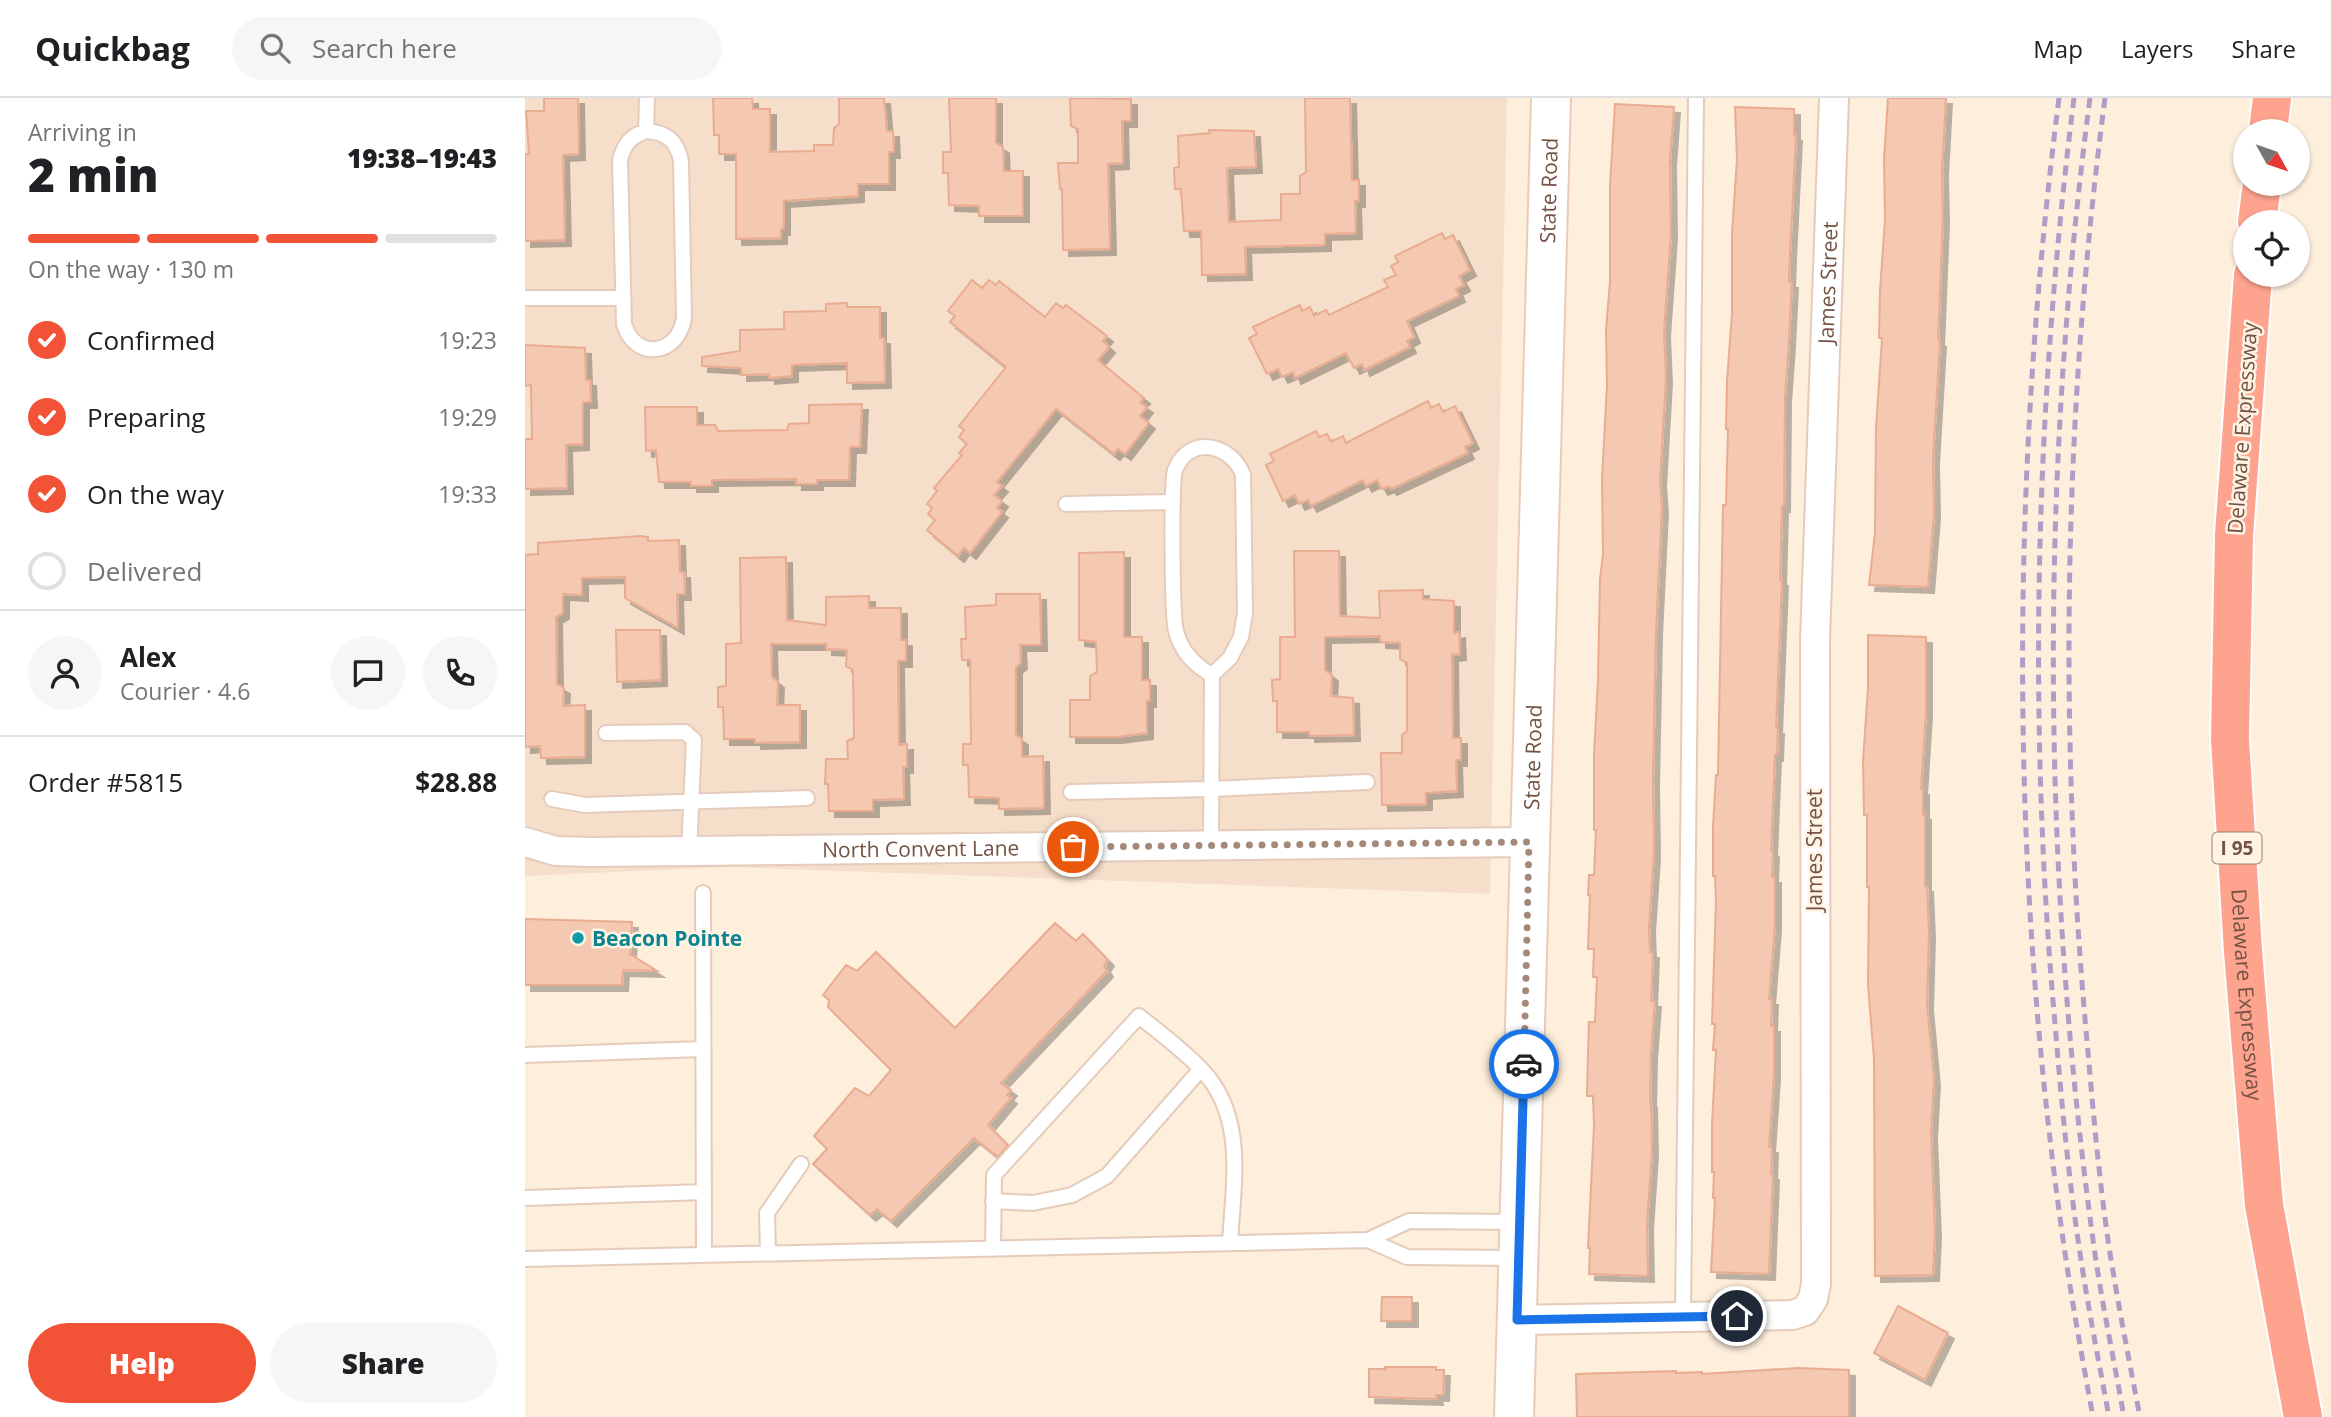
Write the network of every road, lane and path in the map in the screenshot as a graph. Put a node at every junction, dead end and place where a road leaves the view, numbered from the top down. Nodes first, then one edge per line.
1 (647, 98) edge
2 (1551, 98) edge
3 (1696, 98) edge
4 (1834, 98) edge
5 (2271, 98) edge
6 (2269, 119) edge
7 (646, 131) junction
8 (2252, 287) edge
9 (525, 298) edge
10 (623, 298) junction
11 (1173, 502) junction
12 (1066, 504) dead end
13 (1212, 675) junction
14 (607, 733) dead end
15 (1367, 782) dead end
16 (1211, 789) junction
17 (1071, 792) dead end
18 (807, 798) dead end
19 (552, 799) dead end
20 (691, 802) junction
21 (525, 842) edge
22 (1529, 842) junction
23 (1211, 845) junction
24 (689, 852) junction
25 (703, 893) dead end
26 (703, 1049) junction
27 (525, 1055) edge
28 (1201, 1069) junction
29 (801, 1164) dead end
30 (704, 1192) junction
31 (525, 1198) edge
32 (993, 1201) junction
33 (1368, 1240) junction
34 (1519, 1240) junction
35 (1230, 1243) junction
36 (993, 1249) junction
37 (768, 1253) junction
38 (704, 1255) junction
39 (525, 1259) edge
40 (1683, 1317) junction
41 (1517, 1320) junction
42 (1514, 1417) edge
43 (2302, 1417) edge

1 - 7 lane
2 - 22 main road, State Road
3 - 40 lane
4 - 40 street, James Street
5 - 6 highway
7 - 10 lane
7 - 10 lane
8 - 43 highway, Delaware Expressway / I 95
9 - 10 lane
11 - 12 lane
11 - 13 lane
11 - 13 lane
13 - 16 lane
14 - 20 lane
15 - 16 lane
16 - 17 lane
16 - 23 lane
18 - 20 lane
19 - 20 lane
20 - 24 lane
21 - 24 street, North Convent Lane
22 - 23 street, North Convent Lane
22 - 34 main road, State Road
23 - 24 street, North Convent Lane
25 - 26 lane
26 - 27 lane
26 - 30 lane
28 - 32 lane
28 - 32 lane
28 - 35 lane
29 - 37 lane
30 - 31 lane
30 - 38 lane
32 - 36 lane
33 - 34 lane
33 - 34 lane
33 - 35 lane
34 - 41 main road, State Road
35 - 36 lane
36 - 37 lane
37 - 38 lane
38 - 39 lane
40 - 41 street, James Street
41 - 42 main road, State Road

